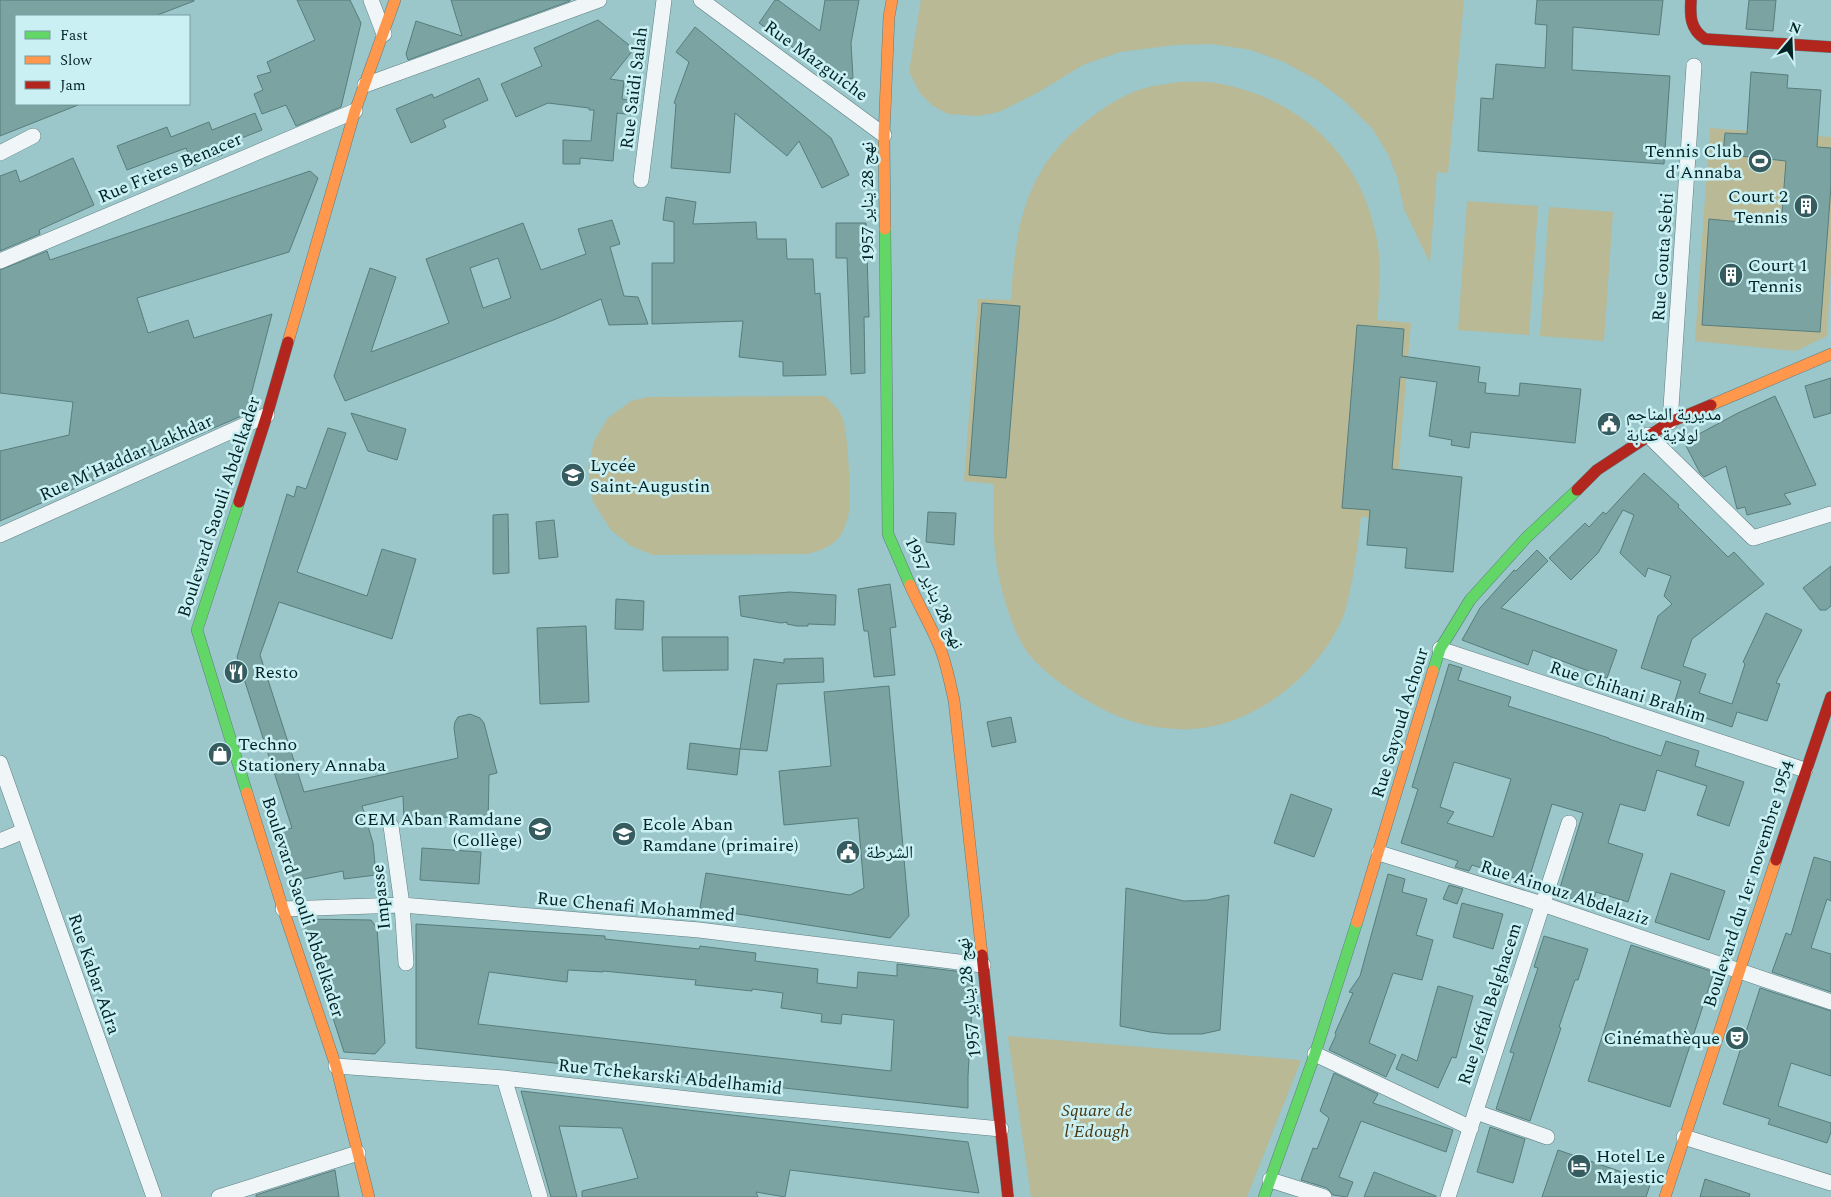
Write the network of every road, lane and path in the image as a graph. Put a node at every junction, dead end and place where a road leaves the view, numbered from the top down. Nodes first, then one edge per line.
1 (371, 0) edge
2 (395, 0) edge
3 (599, 0) edge
4 (664, 0) edge
5 (701, 0) edge
6 (892, 0) edge
7 (1691, 0) edge
8 (384, 34) junction
9 (1831, 47) edge
10 (1694, 66) dead end
11 (365, 86) junction
12 (355, 111) junction
13 (884, 135) junction
14 (33, 136) dead end
15 (0, 153) edge
16 (642, 180) dead end
17 (0, 260) edge
18 (1831, 354) edge
19 (267, 415) junction
20 (1670, 422) junction
21 (1648, 435) junction
22 (1831, 514) edge
23 (0, 535) edge
24 (1440, 649) junction
25 (1831, 697) edge
26 (0, 763) edge
27 (1805, 770) junction
28 (1569, 823) dead end
29 (391, 826) dead end
30 (24, 831) junction
31 (0, 841) edge
32 (1379, 853) junction
33 (1542, 904) junction
34 (402, 905) junction
35 (283, 909) junction
36 (406, 963) dead end
37 (983, 965) junction
38 (1739, 970) junction
39 (1831, 1002) edge
40 (1315, 1054) junction
41 (336, 1066) junction
42 (504, 1078) junction
43 (1476, 1112) junction
44 (1001, 1128) junction
45 (1471, 1128) junction
46 (1547, 1136) dead end
47 (1684, 1137) junction
48 (358, 1153) junction
49 (1270, 1180) junction
50 (1831, 1183) edge
51 (154, 1197) edge
52 (219, 1197) edge
53 (369, 1197) edge
54 (540, 1197) edge
55 (1008, 1197) edge
56 (1264, 1197) edge
57 (1324, 1197) edge
58 (1448, 1197) edge
59 (1665, 1197) edge

1 - 8 street
2 - 8 main road, Boulevard Saouli Abdelkader
3 - 11 street
4 - 16 street, Rue Saïdi Salah
5 - 13 street, Rue Mazguiche
6 - 13 main road, نهج 28 يناير 1957
7 - 9 main road
8 - 11 main road, Boulevard Saouli Abdelkader
10 - 20 street, Rue Gouta Sebti
11 - 12 main road, Boulevard Saouli Abdelkader
12 - 17 street, Rue Frères Benacer
12 - 19 main road, Boulevard Saouli Abdelkader
13 - 37 main road, نهج 28 يناير 1957
14 - 15 street
18 - 20 main road, Rue Sayoud Achour
19 - 23 street, Rue M'Haddar Lakhdar
19 - 35 main road, Boulevard Saouli Abdelkader
20 - 21 main road, Rue Sayoud Achour
21 - 22 street
21 - 24 main road, Rue Sayoud Achour
24 - 27 street, Rue Chihani Brahim
24 - 32 main road, Rue Sayoud Achour
25 - 27 main road, Boulevard du 1er novembre 1954
26 - 30 street, Rue Kabar Adra
27 - 38 main road, Boulevard du 1er novembre 1954
28 - 33 street, Rue Jeffal Belghacem
29 - 34 street, Impasse
30 - 31 street
30 - 51 street, Rue Kabar Adra
32 - 33 street, Rue Ainouz Abdelaziz
32 - 40 main road, Rue Sayoud Achour
33 - 38 street, Rue Ainouz Abdelaziz
33 - 43 street, Rue Jeffal Belghacem
34 - 35 street, Rue Chenafi Mohammed
34 - 36 street, Impasse
34 - 37 street, Rue Chenafi Mohammed
35 - 41 main road, Boulevard Saouli Abdelkader
37 - 44 main road, نهج 28 يناير 1957
38 - 39 street, Rue Ainouz Abdelaziz
38 - 47 main road, Boulevard du 1er novembre 1954
40 - 45 street
40 - 49 main road, Rue Sayoud Achour
41 - 42 street, Rue Tchekarski Abdelhamid
41 - 48 main road, Boulevard Saouli Abdelkader
42 - 44 street, Rue Tchekarski Abdelhamid
42 - 54 street
43 - 45 street, Rue Jeffal Belghacem
43 - 46 street
44 - 55 main road, نهج 28 يناير 1957
45 - 58 street, Rue Jeffal Belghacem
47 - 50 street
47 - 59 main road, Boulevard du 1er novembre 1954
48 - 52 street
48 - 53 main road, Boulevard Saouli Abdelkader
49 - 56 main road, Rue Sayoud Achour
49 - 57 street

